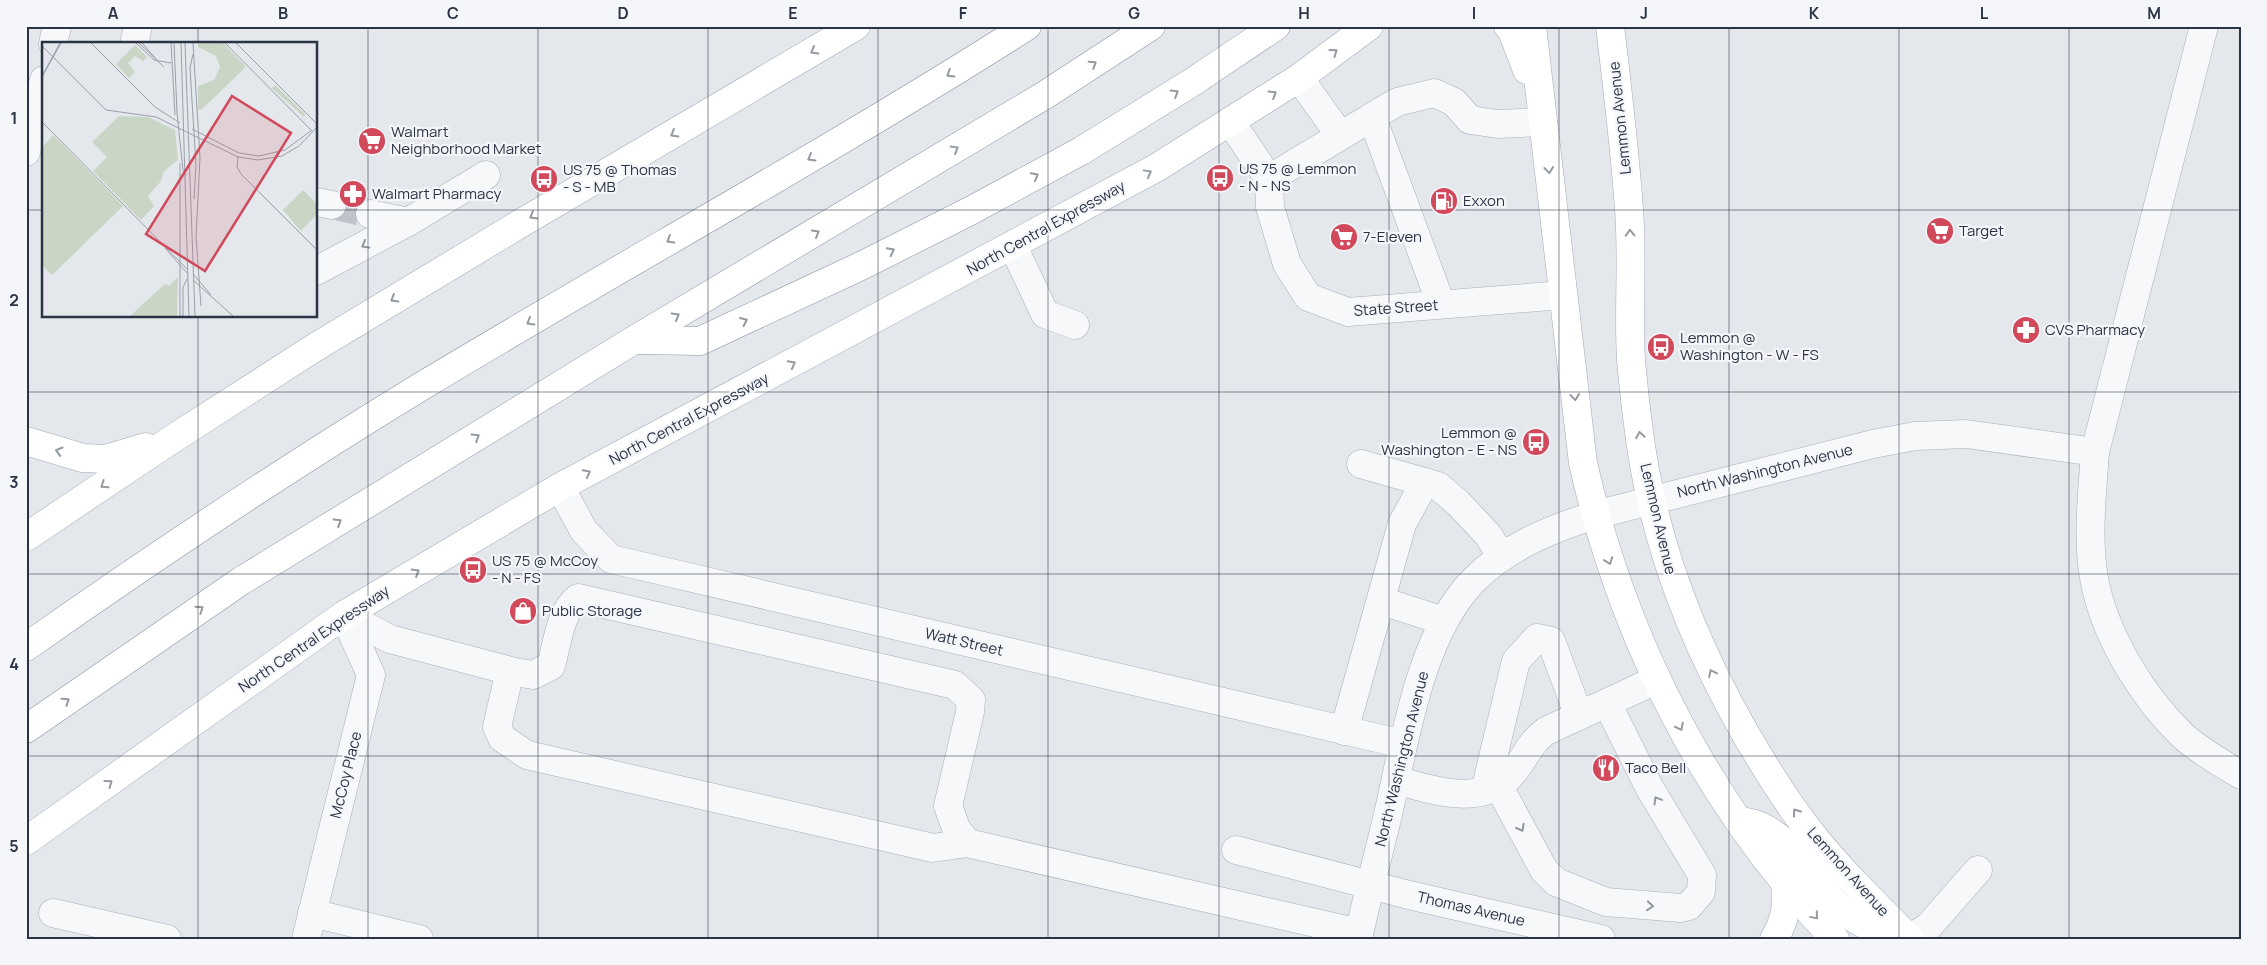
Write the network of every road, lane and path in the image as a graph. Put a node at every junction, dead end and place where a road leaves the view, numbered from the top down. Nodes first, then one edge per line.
1 (57, 26) edge
2 (856, 26) edge
3 (1027, 26) edge
4 (1151, 26) edge
5 (1276, 26) edge
6 (1369, 26) edge
7 (1508, 26) edge
8 (1532, 26) edge
9 (1610, 26) edge
10 (2204, 26) edge
11 (997, 38) edge
12 (53, 42) edge
13 (1299, 78) junction
14 (42, 88) edge
15 (1542, 115) junction
16 (1372, 117) junction
17 (1230, 121) junction
18 (1340, 135) junction
19 (26, 152) edge
20 (486, 175) dead end
21 (1269, 179) junction
22 (370, 214) tunnel mouth
23 (408, 222) junction
24 (1013, 246) junction
25 (318, 270) edge
26 (1564, 295) junction
27 (1441, 304) junction
28 (1075, 325) dead end
29 (634, 340) junction
30 (174, 438) junction
31 (26, 442) edge
32 (2094, 452) junction
33 (1360, 464) dead end
34 (1425, 482) junction
35 (560, 487) junction
36 (1651, 500) junction
37 (1595, 515) junction
38 (26, 537) edge
39 (1502, 557) junction
40 (1382, 601) junction
41 (344, 615) junction
42 (1444, 621) junction
43 (26, 647) edge
44 (510, 671) junction
45 (1656, 680) junction
46 (1608, 703) junction
47 (1579, 716) junction
48 (26, 729) edge
49 (1344, 731) junction
50 (1404, 744) junction
51 (2241, 775) edge
52 (1396, 780) junction
53 (1492, 788) junction
54 (1738, 820) junction
55 (30, 827) edge
56 (967, 843) junction
57 (1236, 850) dead end
58 (1978, 870) dead end
59 (1784, 880) junction
60 (1371, 884) junction
61 (53, 913) dead end
62 (312, 913) junction
63 (1539, 932) edge
64 (1358, 936) edge
65 (167, 939) edge
66 (306, 939) edge
67 (419, 939) edge
68 (1601, 939) edge
69 (1774, 939) edge
70 (1835, 939) edge
71 (1910, 939) edge

1 - 12 street
2 -> 30 main road
3 - 11 main road
29 -> 4 main road
29 -> 5 main road
13 -> 6 main road, North Central Expressway
7 - 15 main road
8 - 15 main road
36 -> 9 main road, Lemmon Avenue
10 - 32 street
11 -> 43 main road
17 -> 13 main road, North Central Expressway
13 - 18 street
14 - 19 street
15 - 16 street
15 -> 26 main road
16 - 18 street
16 - 27 street
17 - 21 street
24 -> 17 main road, North Central Expressway
18 - 21 street
20 - 23 street
21 - 27 street, State Street
22 - 23 street
23 -> 25 street
24 - 28 street
35 -> 24 main road, North Central Expressway
26 - 27 street, State Street
26 -> 37 main road
48 -> 29 main road
30 -> 31 main road
30 -> 38 main road
32 - 36 street, North Washington Avenue
32 - 51 street
33 - 34 street
34 - 39 street
34 - 40 street
41 -> 35 main road, North Central Expressway
35 - 49 street, Watt Street
36 - 37 street, North Washington Avenue
71 -> 36 main road, Lemmon Avenue
37 - 39 street, North Washington Avenue
37 -> 45 main road
39 - 42 street, North Washington Avenue
40 - 42 street
40 - 49 street
41 - 44 street
55 -> 41 main road, North Central Expressway
41 - 62 street, McCoy Place
42 - 50 street, North Washington Avenue
44 - 56 street
44 - 56 street
45 - 46 street
45 -> 54 main road
46 - 47 street
53 -> 46 street
47 - 53 street
47 - 53 street
49 - 50 street, Watt Street
50 - 52 street, North Washington Avenue
52 - 53 street
52 - 60 street, North Washington Avenue
54 - 59 main road
54 - 71 main road
56 - 64 street
57 - 60 street, Thomas Avenue
58 - 71 street
59 - 69 main road
59 -> 70 main road
60 - 63 street, Thomas Avenue
60 - 64 street, North Washington Avenue
61 - 65 street
62 - 66 street, McCoy Place
62 - 67 street
63 - 68 street, Thomas Avenue

